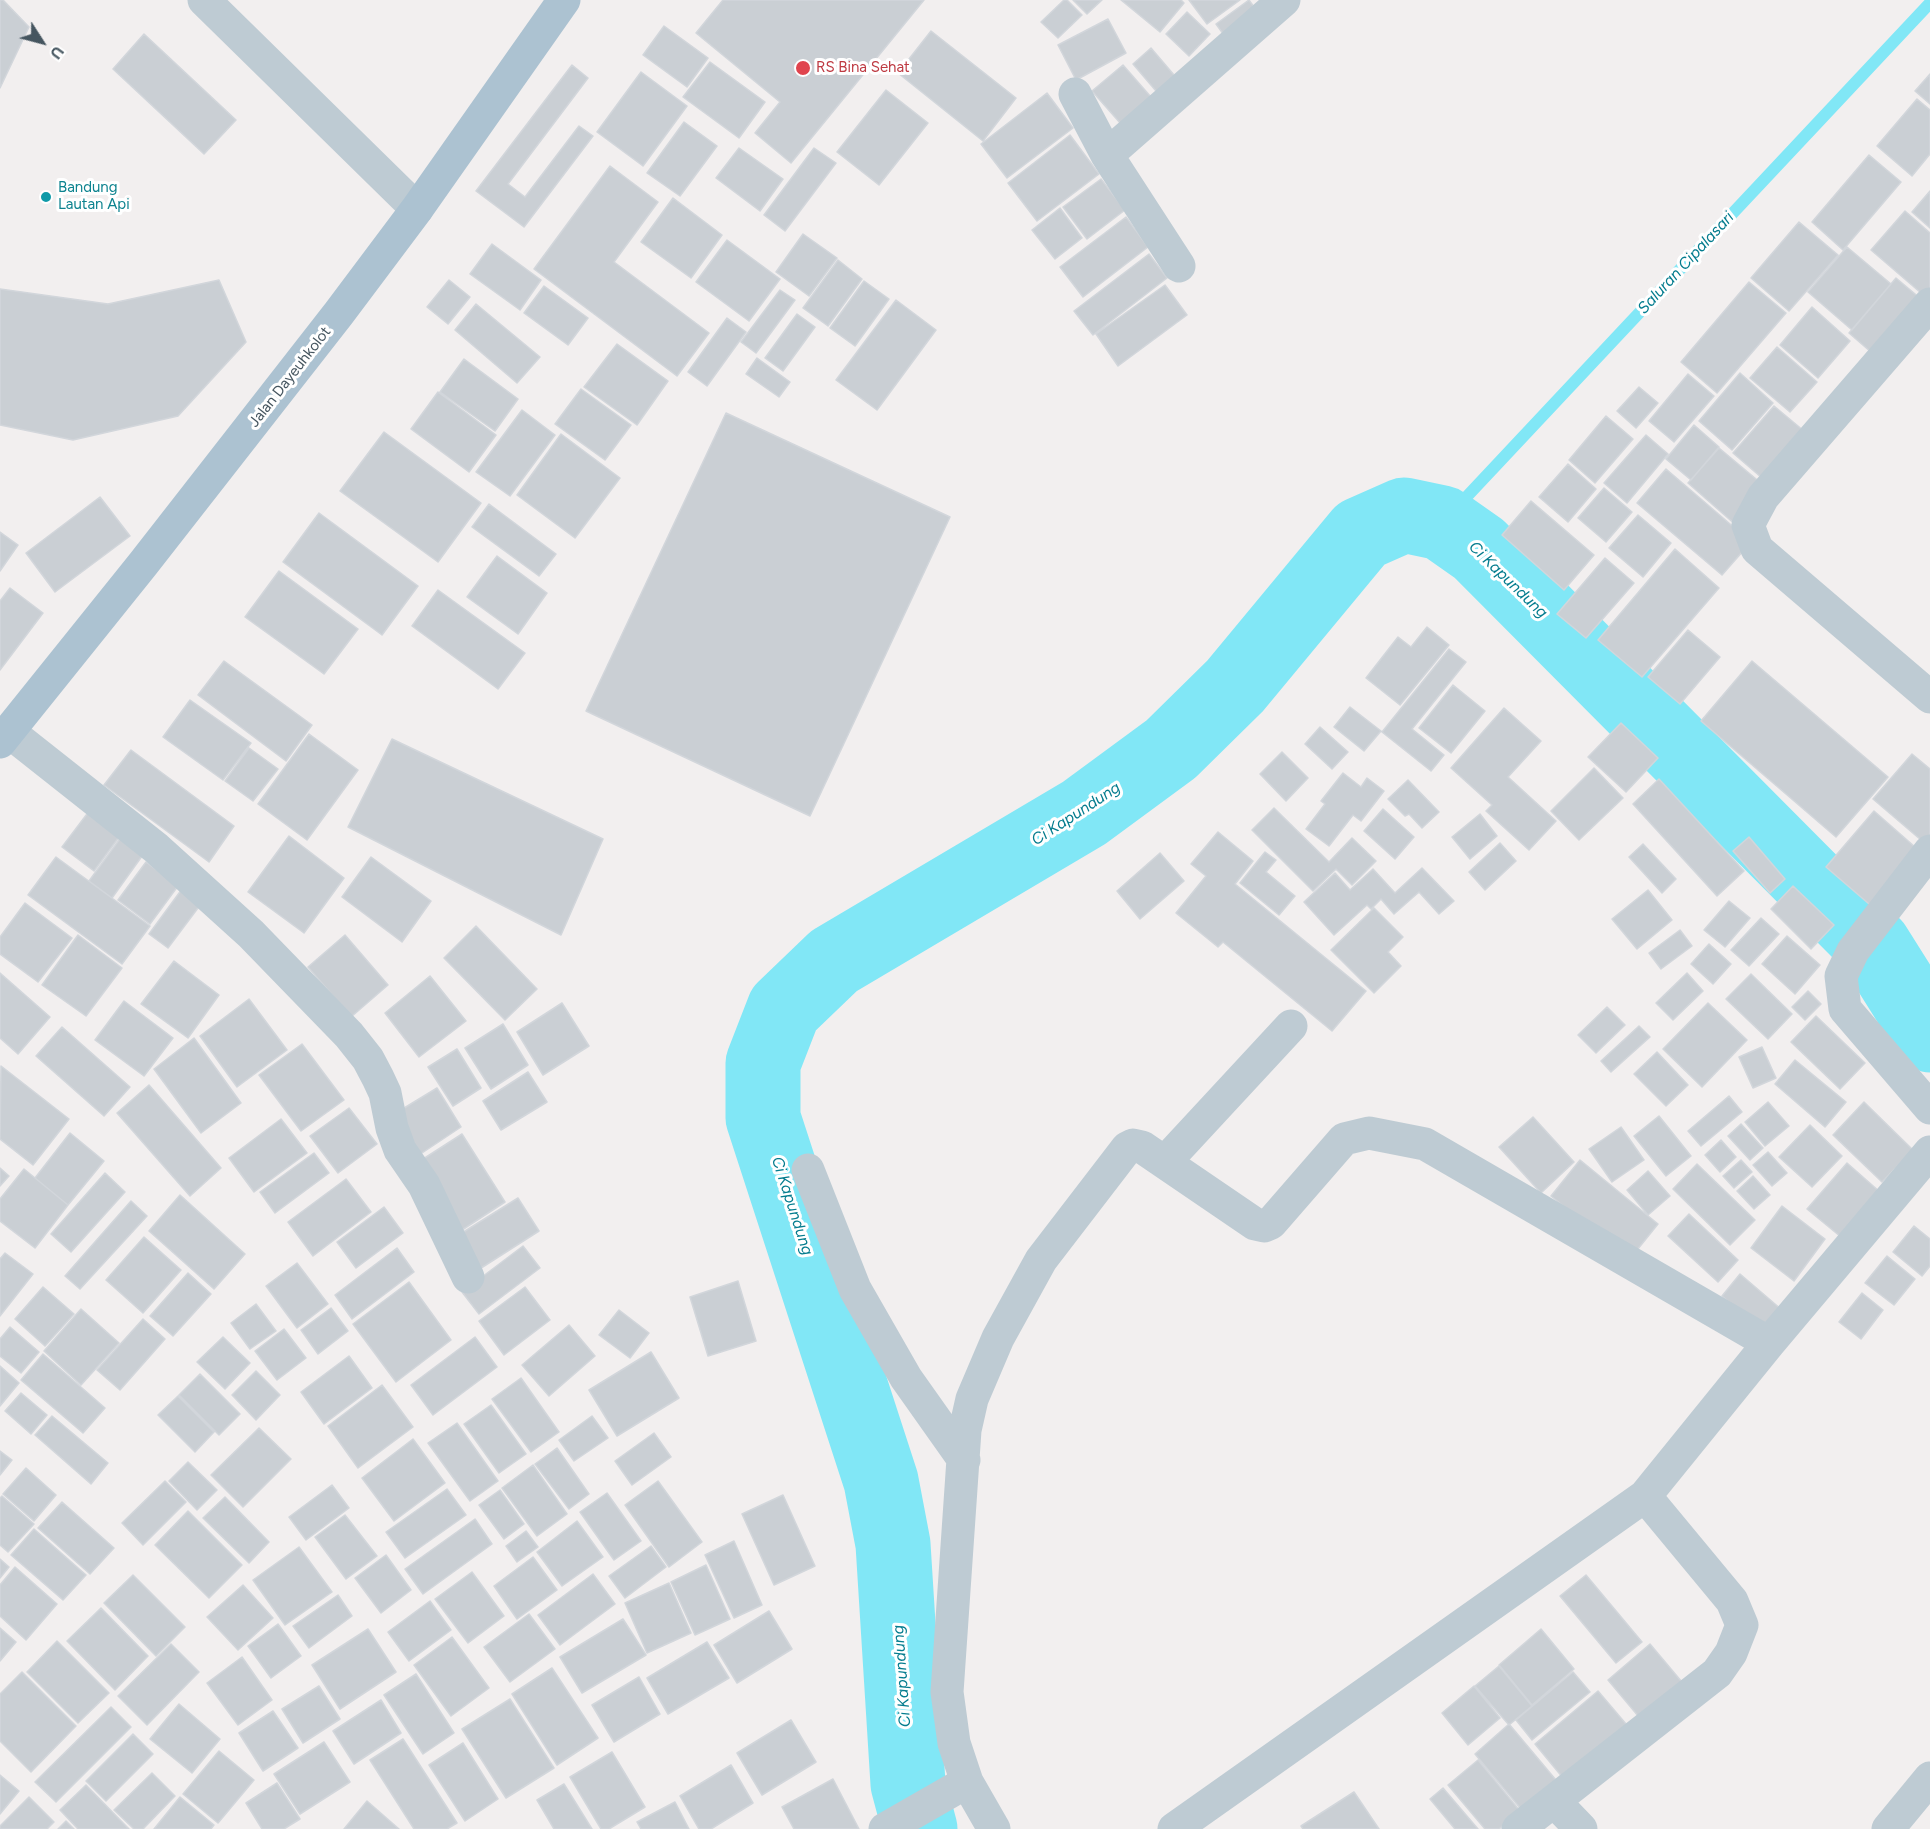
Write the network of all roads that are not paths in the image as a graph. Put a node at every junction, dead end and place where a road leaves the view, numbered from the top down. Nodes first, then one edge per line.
1 (204, 0) edge
2 (564, 0) edge
3 (1284, 0) edge
4 (1075, 94) dead end
5 (1107, 155) junction
6 (417, 209) junction
7 (1179, 266) dead end
8 (1930, 304) edge
9 (1930, 697) edge
10 (4, 737) edge
11 (1930, 851) edge
12 (1292, 1026) dead end
13 (1930, 1108) edge
14 (1930, 1152) edge
15 (1165, 1162) junction
16 (808, 1170) dead end
17 (468, 1277) dead end
18 (1769, 1343) junction
19 (964, 1460) junction
20 (1645, 1496) junction
21 (1930, 1778) edge
22 (958, 1787) junction
23 (1554, 1801) junction
24 (886, 1828) edge
25 (994, 1829) edge
26 (1174, 1829) edge
27 (1518, 1829) edge
28 (1581, 1829) edge
29 (1888, 1829) edge

1 - 6 street
2 - 6 main road, Jalan Dayeuhkolot
3 - 5 street
4 - 5 street
5 - 7 street
6 - 10 main road, Jalan Dayeuhkolot
8 - 9 street
10 - 17 street
11 - 13 street
12 - 15 street
14 - 18 street
15 - 18 street
15 - 19 street
16 - 19 street
18 - 20 street
19 - 22 street
20 - 23 street
20 - 26 street
21 - 29 street
22 - 24 street
22 - 25 street
23 - 27 street
23 - 28 street

